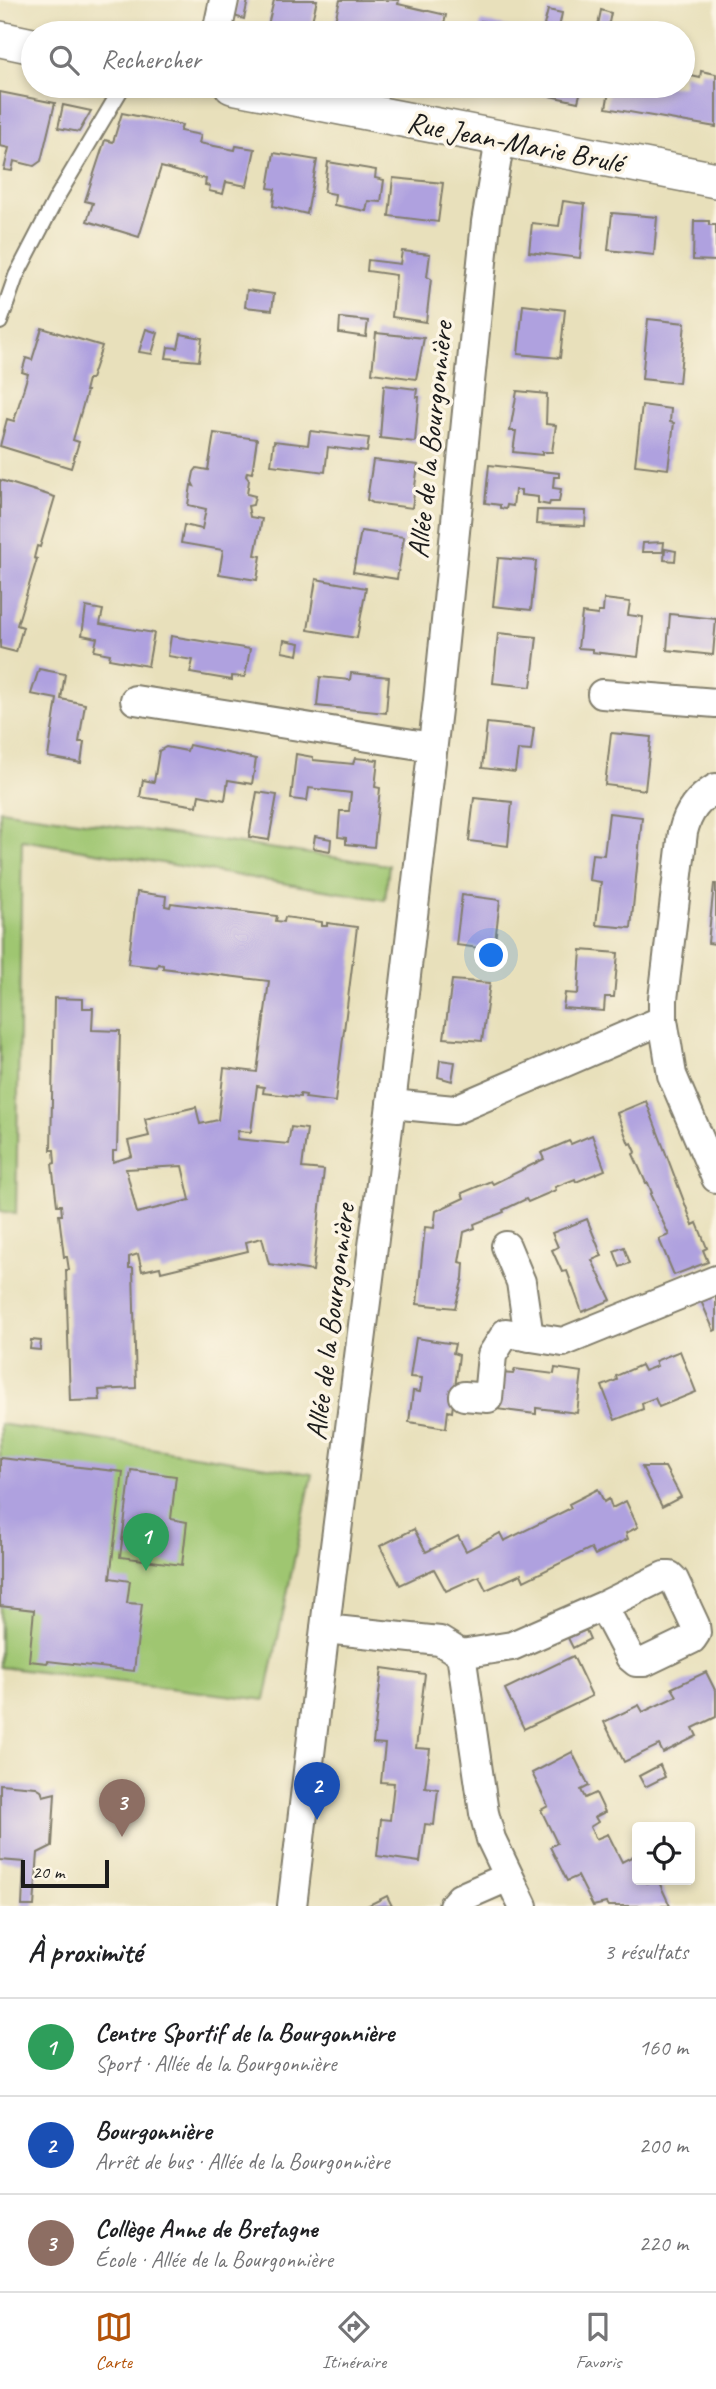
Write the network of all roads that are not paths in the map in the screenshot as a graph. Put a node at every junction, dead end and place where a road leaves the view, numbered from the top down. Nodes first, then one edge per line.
1 (224, 0) edge
2 (220, 21) edge
3 (0, 39) edge
4 (21, 43) edge
5 (116, 98) edge
6 (293, 98) edge
7 (500, 139) junction
8 (716, 180) edge
9 (0, 322) edge
10 (602, 694) dead end
11 (135, 700) dead end
12 (716, 703) edge
13 (432, 747) junction
14 (716, 788) edge
15 (663, 1020) junction
16 (391, 1104) junction
17 (716, 1178) edge
18 (506, 1246) dead end
19 (716, 1280) edge
20 (529, 1337) junction
21 (464, 1396) dead end
22 (603, 1606) dead end
23 (325, 1629) junction
24 (461, 1654) junction
25 (508, 1877) junction
26 (292, 1906) edge
27 (453, 1906) edge
28 (523, 1906) edge

1 - 2 street
3 - 4 street
5 - 9 lane
6 - 7 street, Rue Jean-Marie Brulé
7 - 8 street, Rue Jean-Marie Brulé
7 - 13 street, Allée de la Bourgonnière
10 - 12 street
11 - 13 street
13 - 16 street, Allée de la Bourgonnière
14 - 15 street
15 - 16 street
15 - 17 street
16 - 23 street, Allée de la Bourgonnière
18 - 20 street
19 - 20 street
20 - 21 street
22 - 24 street
23 - 24 street
23 - 26 street, Allée de la Bourgonnière
24 - 25 street
25 - 27 street
25 - 28 street

